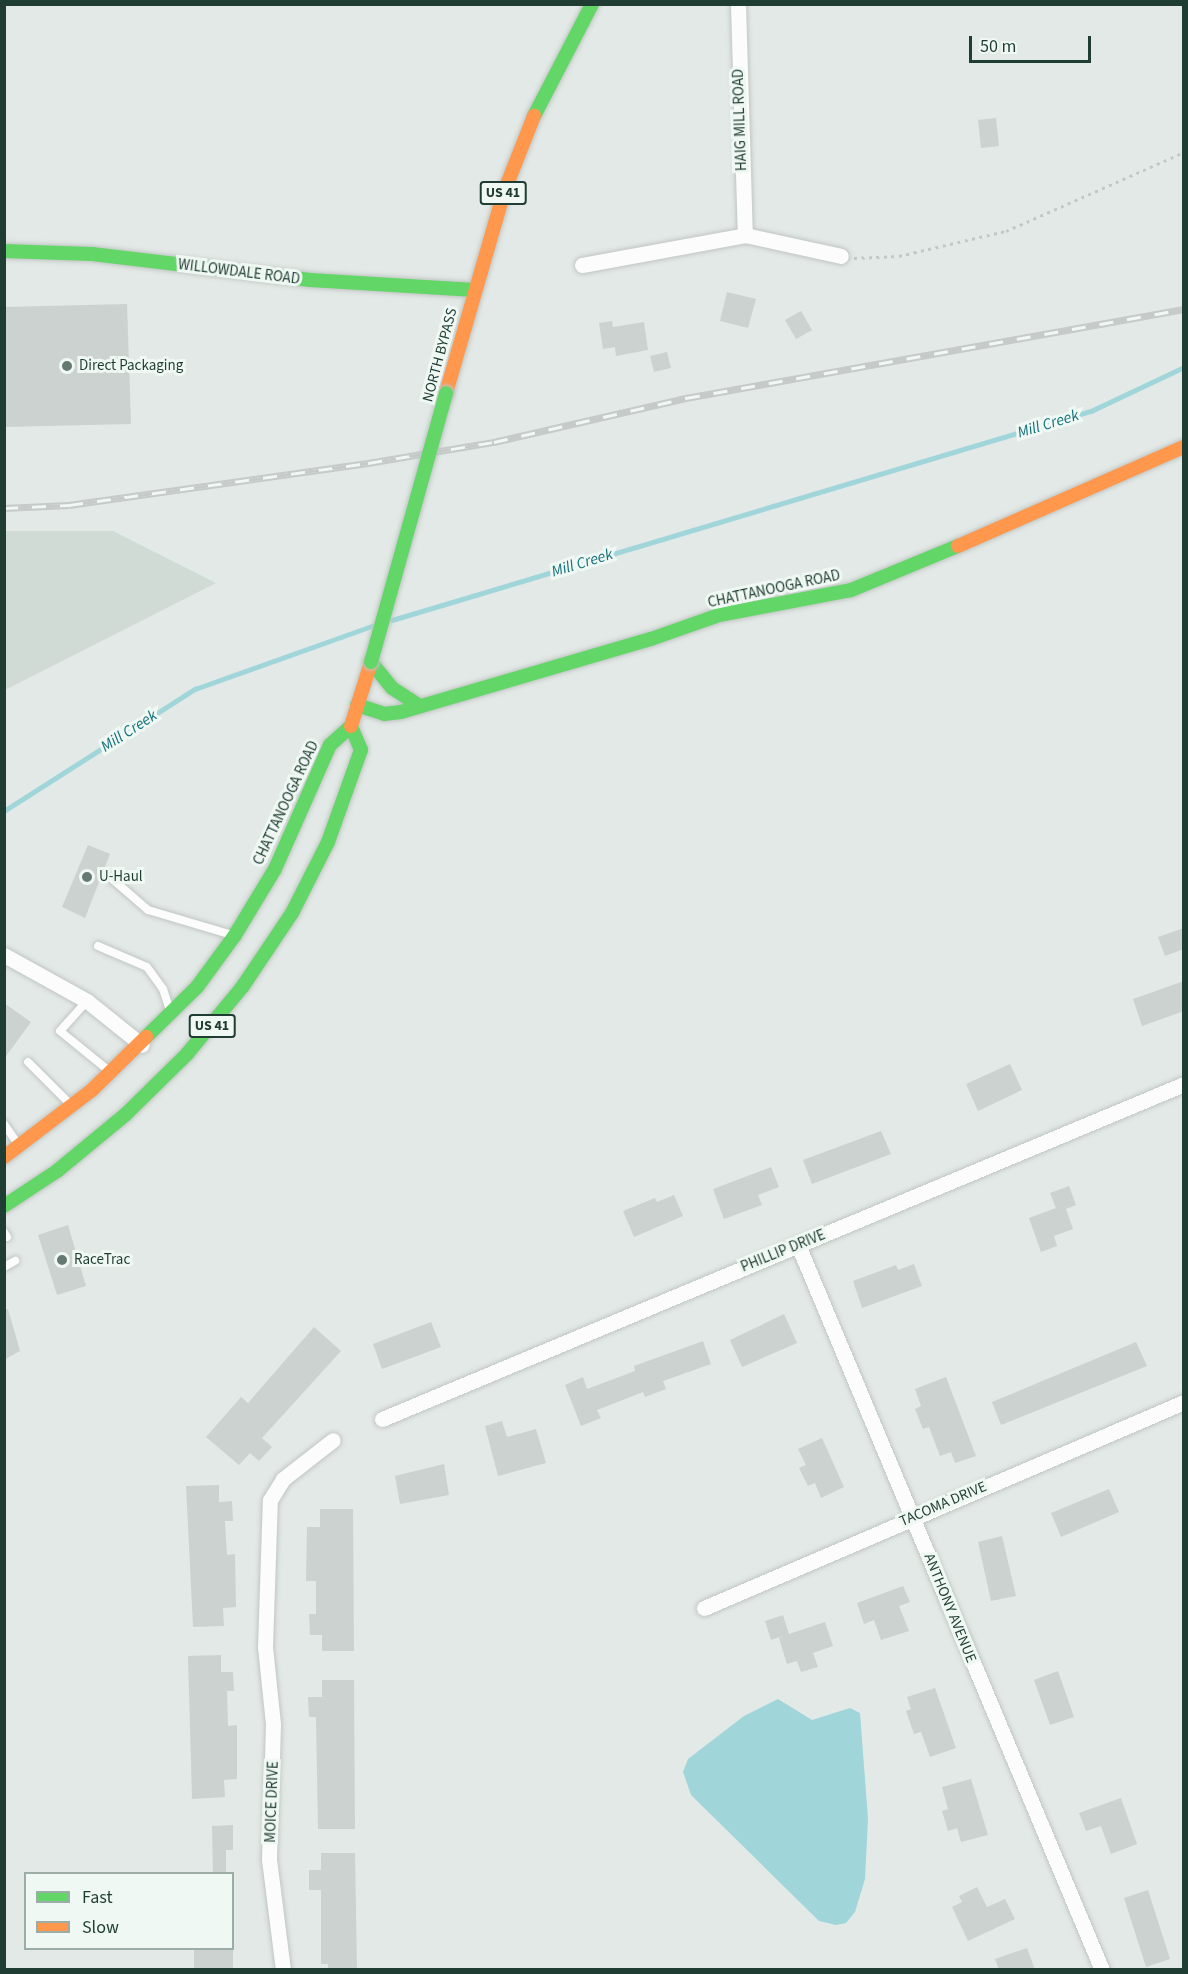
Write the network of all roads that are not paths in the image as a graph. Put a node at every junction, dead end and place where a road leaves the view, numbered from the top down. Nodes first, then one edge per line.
1 (592, 4) edge
2 (738, 4) edge
3 (745, 235) junction
4 (4, 251) edge
5 (841, 256) road end
6 (582, 265) dead end
7 (475, 290) junction
8 (1184, 447) edge
9 (371, 662) junction
10 (357, 705) junction
11 (418, 705) junction
12 (351, 726) junction
13 (111, 878) dead end
14 (235, 935) junction
15 (98, 945) dead end
16 (4, 955) edge
17 (87, 1001) junction
18 (172, 1015) junction
19 (142, 1045) junction
20 (28, 1062) dead end
21 (111, 1073) junction
22 (1184, 1084) edge
23 (72, 1107) junction
24 (4, 1124) edge
25 (21, 1147) junction
26 (4, 1157) edge
27 (4, 1206) edge
28 (798, 1245) junction
29 (15, 1261) dead end
30 (4, 1267) edge
31 (1184, 1402) edge
32 (382, 1419) dead end
33 (333, 1440) dead end
34 (912, 1516) junction
35 (704, 1608) dead end
36 (284, 1970) edge
37 (1102, 1970) edge

1 - 7 main road, NORTH BYPASS / US 41
2 - 3 street, HAIG MILL ROAD
3 - 5 street
3 - 6 street
4 - 7 main road, WILLOWDALE ROAD
7 - 9 main road, NORTH BYPASS / US 41, bridge
8 - 11 main road, CHATTANOOGA ROAD
9 - 10 main road, NORTH BYPASS / US 41
9 - 11 main road
10 - 11 main road, CHATTANOOGA ROAD
10 - 12 main road, NORTH BYPASS / US 41
12 - 14 main road, CHATTANOOGA ROAD / US 41
12 - 27 main road, US 41
13 - 14 lane
14 - 18 main road, CHATTANOOGA ROAD / US 41
15 - 18 lane
16 - 17 street
17 - 19 street
17 - 21 lane
18 - 19 main road, CHATTANOOGA ROAD / US 41
19 - 21 main road, CHATTANOOGA ROAD / US 41
20 - 23 lane
21 - 23 main road, CHATTANOOGA ROAD / US 41
22 - 28 street, PHILLIP DRIVE
23 - 25 main road, CHATTANOOGA ROAD / US 41
24 - 25 lane
25 - 26 main road, CHATTANOOGA ROAD / US 41
28 - 32 street, PHILLIP DRIVE
28 - 34 street, ANTHONY AVENUE
29 - 30 lane
31 - 34 street, TACOMA DRIVE
33 - 36 street, MOICE DRIVE
34 - 35 street, TACOMA DRIVE
34 - 37 street, ANTHONY AVENUE

